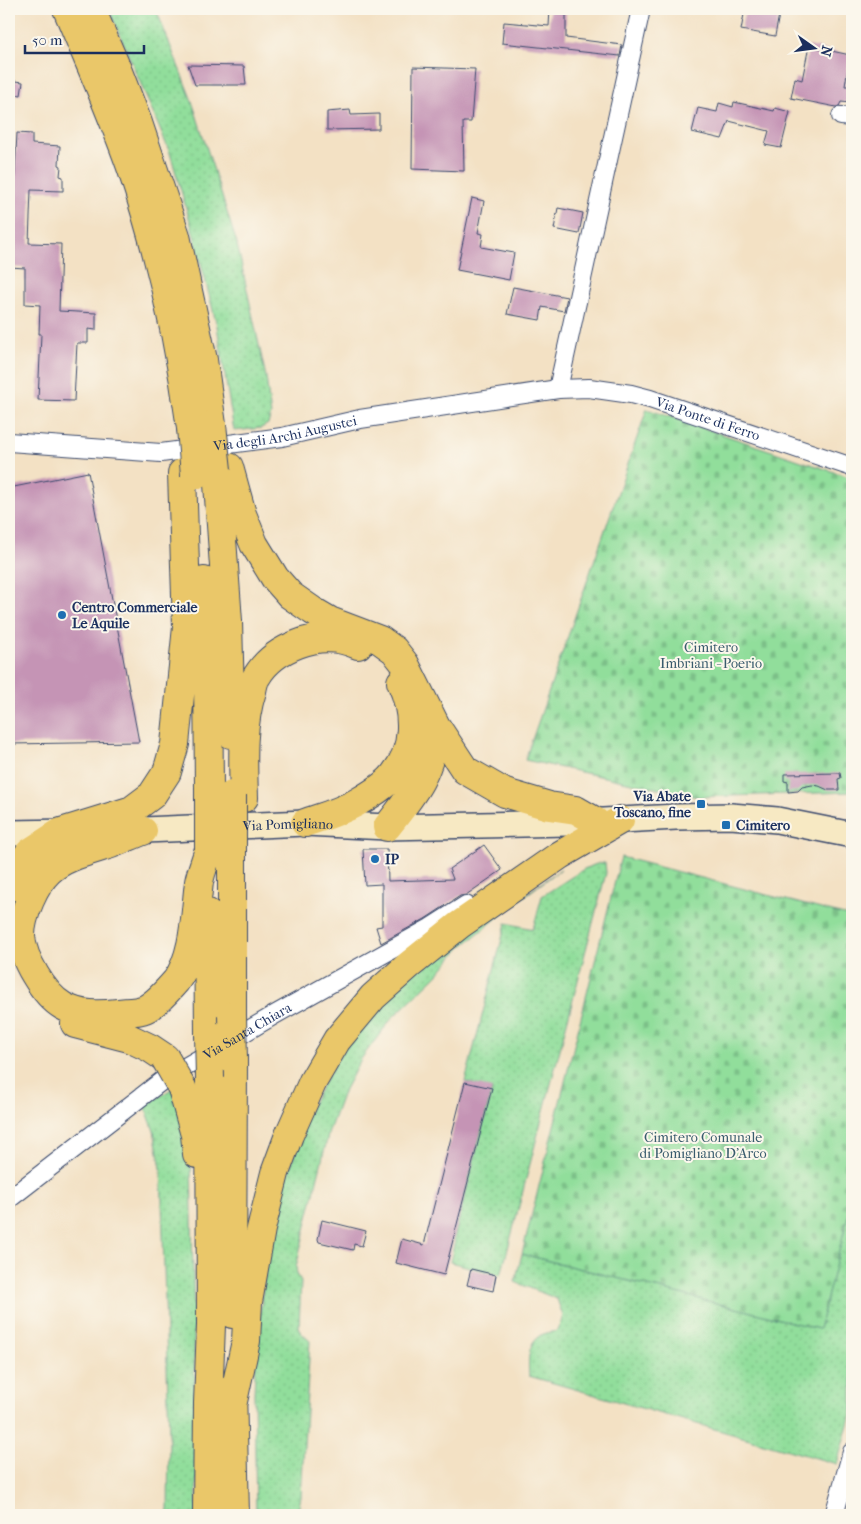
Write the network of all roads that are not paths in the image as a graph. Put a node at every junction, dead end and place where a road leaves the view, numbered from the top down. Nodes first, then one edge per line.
1 (67, 9) edge
2 (91, 9) edge
3 (641, 9) edge
4 (558, 389) junction
5 (201, 427) junction
6 (9, 442) edge
7 (852, 467) edge
8 (206, 471) junction
9 (436, 726) junction
10 (228, 794) junction
11 (608, 820) junction
12 (305, 823) junction
13 (567, 823) junction
14 (387, 827) junction
15 (143, 831) junction
16 (61, 832) junction
17 (9, 833) edge
18 (852, 835) edge
19 (228, 855) junction
20 (9, 887) edge
21 (505, 894) junction
22 (472, 901) junction
23 (9, 946) edge
24 (9, 1199) edge
25 (211, 1325) junction
26 (232, 1406) junction
27 (852, 1452) edge
28 (208, 1515) edge
29 (235, 1515) edge
30 (834, 1515) edge

1 - 5 highway
2 - 5 highway
3 - 4 street
4 - 6 street, Via degli Archi Augustei
4 - 7 street, Via Ponte di Ferro
5 - 8 highway, bridge
8 - 9 highway
8 - 10 highway
8 - 16 highway
9 - 11 highway
9 - 14 highway
10 - 12 highway
10 - 19 highway
10 - 19 highway, bridge
11 - 13 main road, Via Pomigliano
11 - 18 main road, Via Pomigliano
11 - 21 highway
12 - 14 main road, Via Pomigliano
12 - 15 main road, Via Pomigliano
13 - 14 main road, Via Pomigliano
13 - 22 street
15 - 16 main road, Via Pomigliano
15 - 19 highway
16 - 17 main road, Via Pomigliano
16 - 20 highway
19 - 25 highway, bridge
19 - 26 highway, bridge
21 - 22 street, Via Santa Chiara
21 - 26 highway
22 - 24 street, Via Santa Chiara
23 - 25 highway, bridge
25 - 28 highway
26 - 29 highway
27 - 30 street

